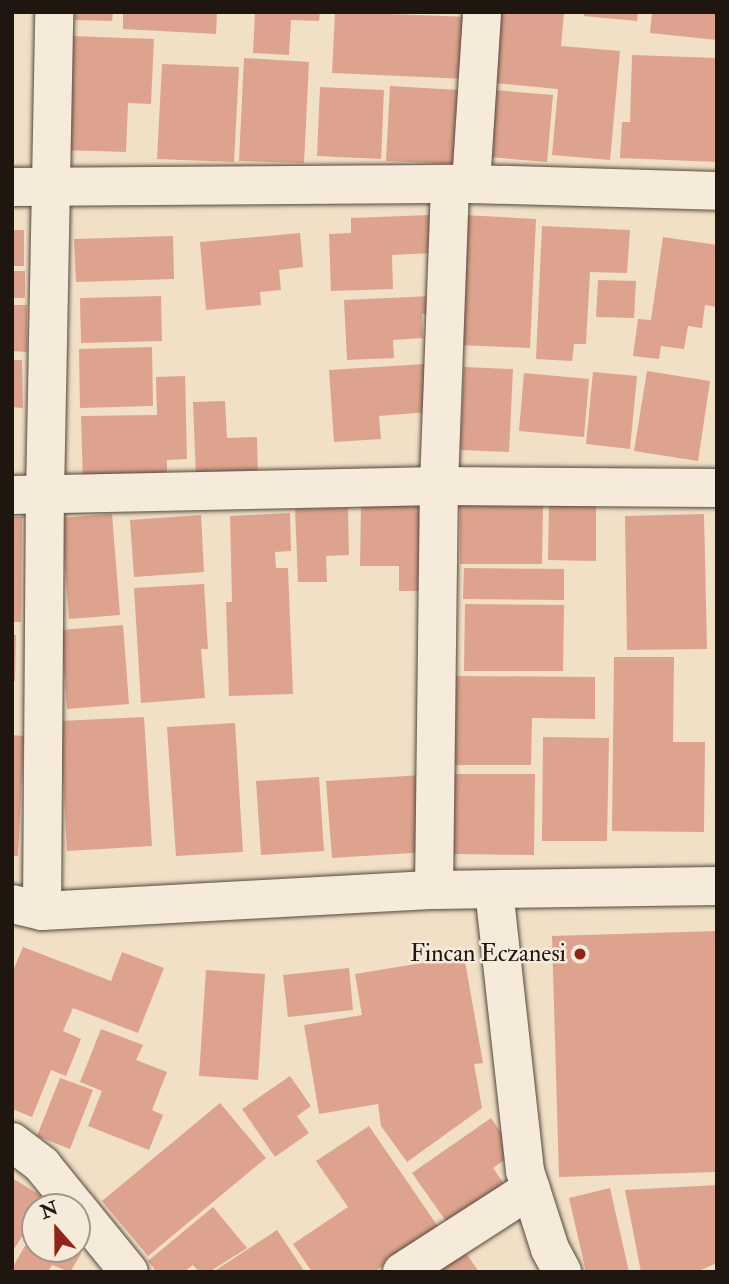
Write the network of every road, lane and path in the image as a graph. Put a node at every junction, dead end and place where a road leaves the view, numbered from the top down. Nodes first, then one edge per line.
1 (54, 12) edge
2 (482, 12) edge
3 (461, 184) junction
4 (12, 187) edge
5 (50, 187) junction
6 (717, 191) edge
7 (439, 486) junction
8 (717, 488) edge
9 (28, 496) edge
10 (28, 709) edge
11 (717, 886) edge
12 (434, 890) junction
13 (494, 890) junction
14 (27, 908) edge
15 (12, 1142) edge
16 (531, 1189) junction
17 (65, 1193) edge
18 (91, 1224) edge
19 (129, 1272) edge
20 (402, 1272) edge
21 (562, 1272) edge

1 - 5 street
2 - 3 street
3 - 5 street
3 - 6 street
3 - 7 street
4 - 5 street
5 - 9 street
7 - 8 street
7 - 9 street
7 - 12 street
9 - 10 street
10 - 14 street
11 - 13 street
12 - 13 street
12 - 14 street
13 - 16 street
15 - 17 street
16 - 20 street
16 - 21 street
18 - 19 street

